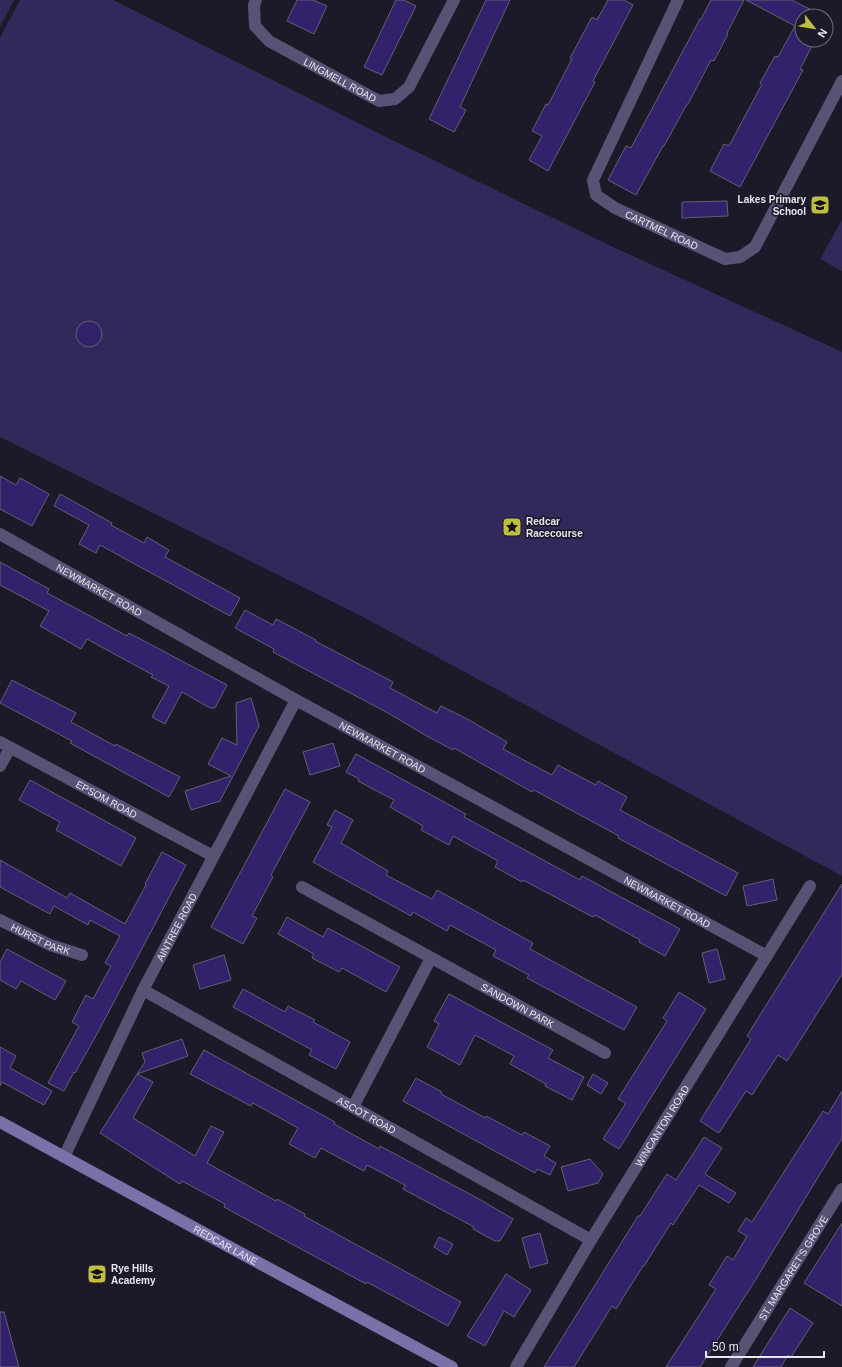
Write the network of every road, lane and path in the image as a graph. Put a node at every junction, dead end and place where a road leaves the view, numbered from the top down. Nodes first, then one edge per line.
1 (256, 0) edge
2 (454, 0) edge
3 (678, 0) edge
4 (842, 81) edge
5 (0, 534) edge
6 (296, 700) junction
7 (5, 745) edge
8 (0, 766) edge
9 (213, 856) junction
10 (810, 886) dead end
11 (302, 887) dead end
12 (0, 920) edge
13 (82, 955) dead end
14 (767, 956) junction
15 (431, 958) junction
16 (143, 990) junction
17 (604, 1053) dead end
18 (353, 1107) junction
19 (0, 1122) edge
20 (64, 1157) junction
21 (842, 1189) edge
22 (591, 1240) junction
23 (452, 1367) edge
24 (516, 1367) edge
25 (731, 1367) edge

1 - 2 street, LINGMELL ROAD
3 - 4 street, CARTMEL ROAD
5 - 6 street, NEWMARKET ROAD
6 - 9 street, AINTREE ROAD
6 - 14 street, NEWMARKET ROAD
7 - 8 street
7 - 9 street, EPSOM ROAD
9 - 16 street, AINTREE ROAD
10 - 14 street, WINCANTON ROAD
11 - 15 street, SANDOWN PARK
12 - 13 street, HURST PARK
14 - 22 street, WINCANTON ROAD
15 - 17 street, SANDOWN PARK
15 - 18 street
16 - 18 street, ASCOT ROAD
16 - 20 street, AINTREE ROAD
18 - 22 street, ASCOT ROAD
19 - 20 main road, REDCAR LANE
20 - 23 main road, REDCAR LANE
21 - 25 street, ST. MARGARET'S GROVE
22 - 24 street, WINCANTON ROAD

